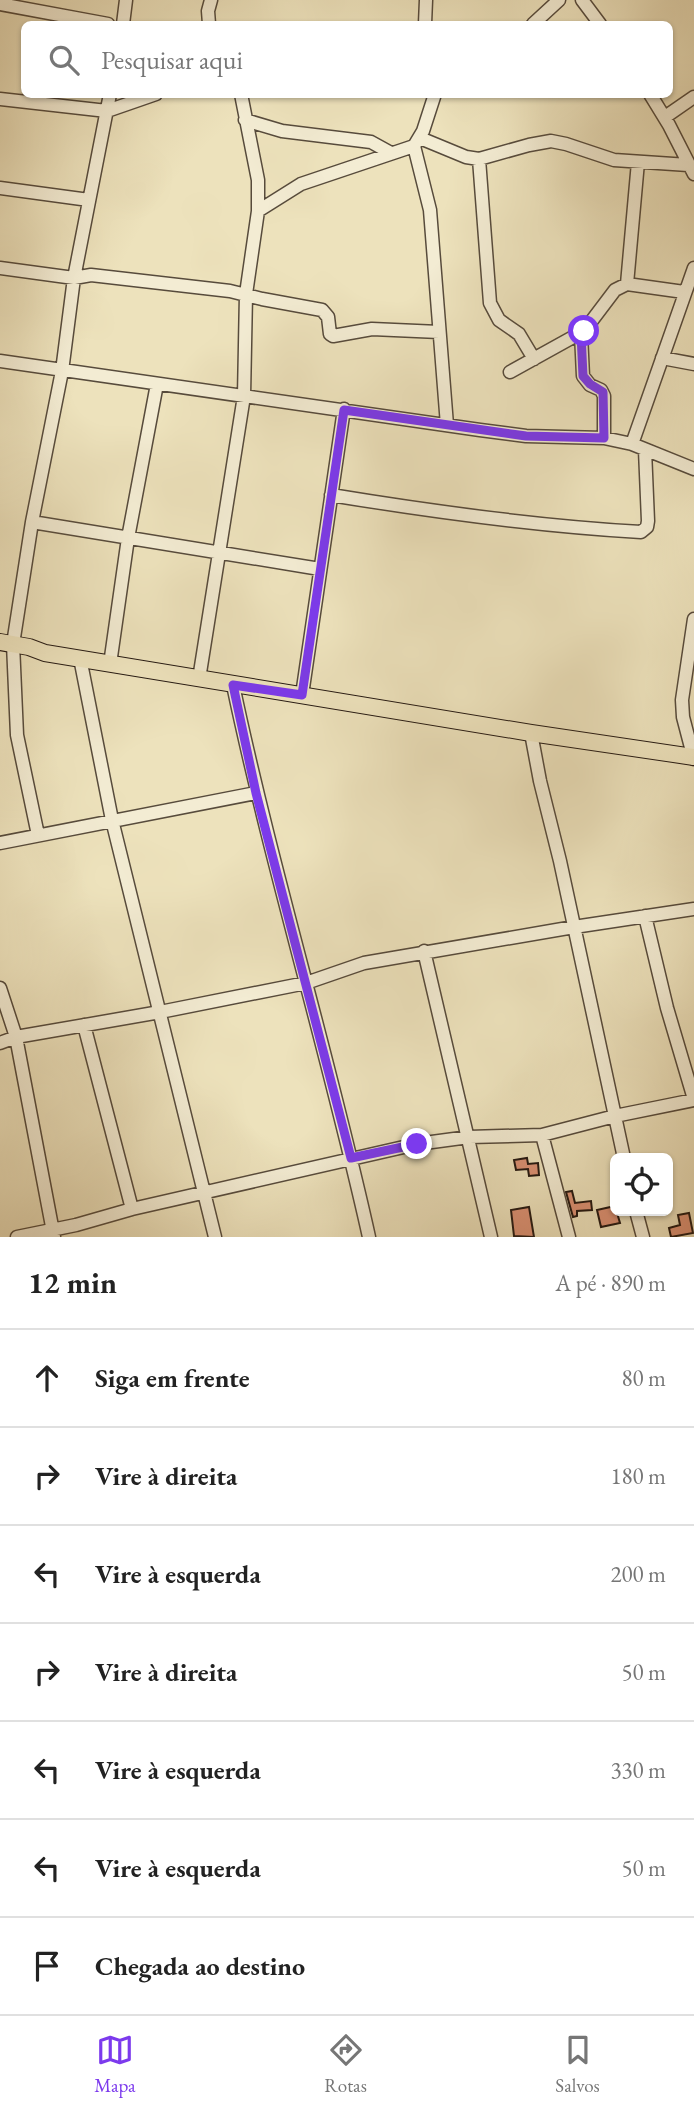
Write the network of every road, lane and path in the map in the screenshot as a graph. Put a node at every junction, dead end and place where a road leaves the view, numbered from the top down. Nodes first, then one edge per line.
1 (126, 0) edge
2 (211, 0) edge
3 (426, 0) edge
4 (559, 0) edge
5 (582, 0) edge
6 (0, 4) edge
7 (92, 21) edge
8 (123, 21) edge
9 (209, 21) edge
10 (425, 21) edge
11 (536, 21) edge
12 (598, 21) edge
13 (694, 97) edge
14 (109, 98) edge
15 (144, 98) edge
16 (242, 98) edge
17 (432, 98) edge
18 (653, 98) edge
19 (0, 99) edge
20 (107, 111) junction
21 (665, 117) junction
22 (245, 120) junction
23 (417, 142) junction
24 (391, 153) junction
25 (479, 159) junction
26 (638, 162) junction
27 (691, 170) edge
28 (0, 188) edge
29 (89, 200) junction
30 (258, 211) junction
31 (0, 268) edge
32 (694, 268) edge
33 (74, 278) junction
34 (627, 284) junction
35 (684, 292) junction
36 (246, 294) junction
37 (439, 332) junction
38 (581, 334) junction
39 (662, 358) junction
40 (534, 359) junction
41 (0, 361) edge
42 (694, 365) edge
43 (62, 371) junction
44 (510, 372) dead end
45 (157, 384) junction
46 (244, 396) junction
47 (344, 410) junction
48 (447, 425) junction
49 (604, 438) junction
50 (632, 444) junction
51 (645, 450) junction
52 (694, 469) edge
53 (331, 495) junction
54 (33, 522) junction
55 (128, 538) junction
56 (219, 551) junction
57 (320, 569) junction
58 (694, 619) edge
59 (6, 648) edge
60 (80, 658) junction
61 (110, 664) junction
62 (199, 679) junction
63 (233, 685) junction
64 (302, 695) junction
65 (531, 733) junction
66 (694, 758) edge
67 (256, 793) junction
68 (112, 820) junction
69 (38, 835) junction
70 (0, 843) edge
71 (694, 909) edge
72 (645, 916) junction
73 (574, 927) junction
74 (424, 951) junction
75 (306, 983) junction
76 (0, 988) edge
77 (160, 1012) junction
78 (84, 1025) junction
79 (16, 1037) junction
80 (0, 1043) edge
81 (694, 1099) edge
82 (615, 1116) junction
83 (542, 1135) junction
84 (469, 1137) junction
85 (623, 1153) edge
86 (351, 1158) junction
87 (205, 1193) junction
88 (132, 1209) junction
89 (637, 1216) edge
90 (53, 1233) edge
91 (17, 1237) edge
92 (215, 1237) edge
93 (369, 1237) edge
94 (491, 1237) edge
95 (569, 1237) edge
96 (643, 1237) edge

1 - 8 street
2 - 9 street
3 - 10 street
4 - 11 street
5 - 12 street
6 - 7 street
13 - 21 street
14 - 20 street
15 - 20 street
16 - 22 street
17 - 23 street
18 - 21 street
19 - 20 street
20 - 29 street
21 - 27 street
22 - 24 street
22 - 30 street
23 - 24 street
23 - 25 street
23 - 37 street
24 - 30 street
25 - 26 street
25 - 40 street
26 - 27 street
26 - 34 street
28 - 29 street
29 - 33 street
30 - 36 street
31 - 33 street
32 - 35 street
33 - 36 street
33 - 43 street
34 - 35 street
34 - 38 street
35 - 39 street
36 - 37 street
36 - 46 street
37 - 48 street
38 - 40 street
38 - 49 street
39 - 42 street
39 - 50 street
40 - 44 street
41 - 43 street
43 - 45 street
43 - 54 street
45 - 46 street
45 - 55 street
46 - 47 street
46 - 56 street
47 - 48 street
47 - 53 street
48 - 49 street
49 - 50 street
50 - 51 street
51 - 52 street
51 - 53 street
53 - 57 street
54 - 55 street
54 - 59 street
55 - 56 street
55 - 61 street
56 - 57 street
56 - 62 street
57 - 64 street
58 - 66 street
59 - 60 main road
59 - 69 street
60 - 61 main road
60 - 68 street
61 - 62 main road
62 - 63 main road
63 - 64 main road
63 - 67 street
64 - 65 main road
65 - 66 main road
65 - 73 street
67 - 68 street
67 - 75 street
68 - 69 street
68 - 77 street
69 - 70 street
71 - 72 street
72 - 73 street
72 - 81 street
73 - 74 street
73 - 82 street
74 - 75 street
74 - 84 street
75 - 77 street
75 - 86 street
76 - 79 street
77 - 78 street
77 - 87 street
78 - 79 street
78 - 88 street
79 - 80 street
79 - 90 street
81 - 82 street
82 - 83 street
82 - 85 street
83 - 84 street
83 - 95 street
84 - 86 street
84 - 94 street
86 - 87 street
86 - 93 street
87 - 88 street
87 - 92 street
88 - 90 street
89 - 96 street
90 - 91 street

